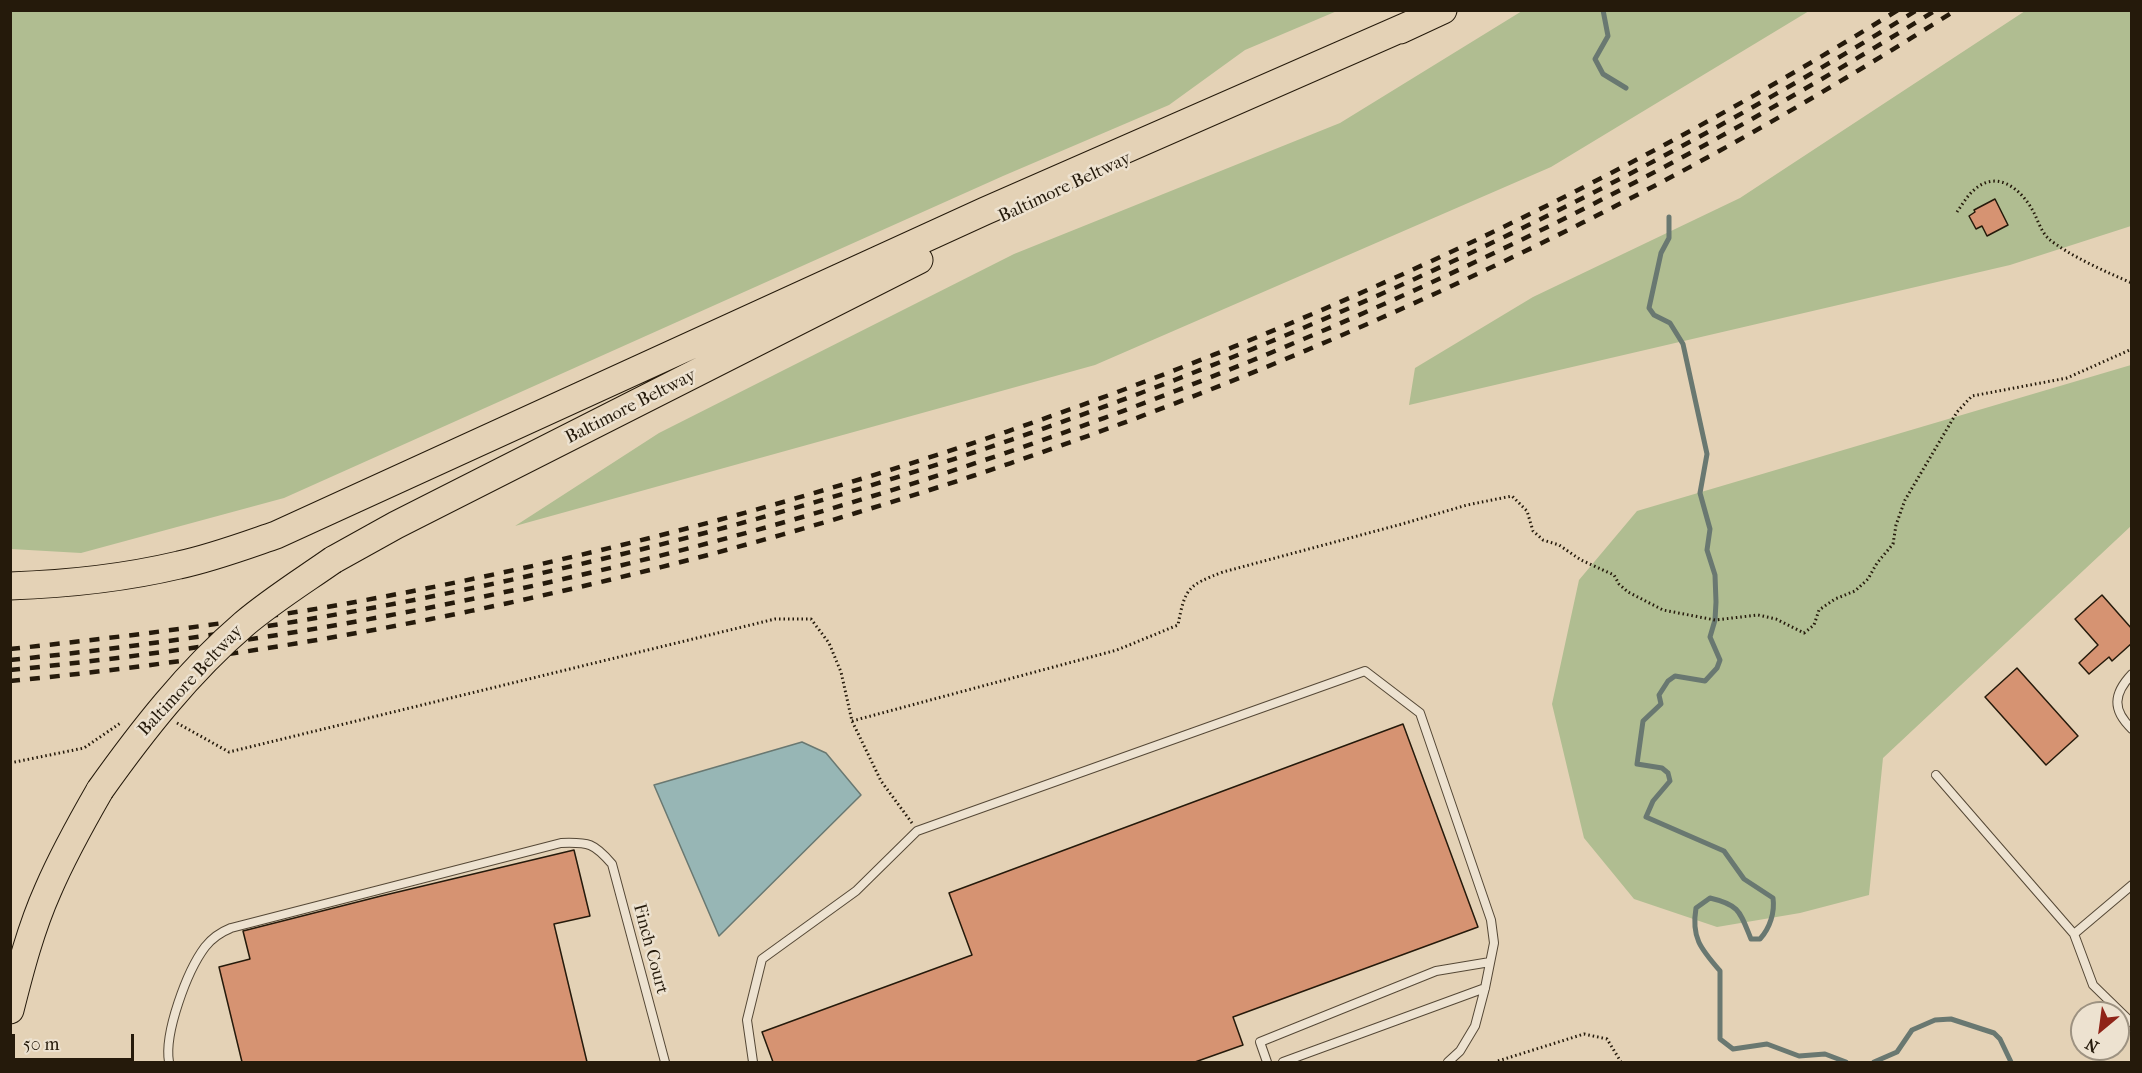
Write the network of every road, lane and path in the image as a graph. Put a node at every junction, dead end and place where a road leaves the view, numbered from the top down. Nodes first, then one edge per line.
1 (1443, 10) edge
2 (1416, 22) junction
3 (1956, 212) dead end
4 (2132, 283) edge
5 (2132, 349) edge
6 (10, 586) edge
7 (2132, 674) edge
8 (130, 717) dead end
9 (852, 721) junction
10 (177, 723) dead end
11 (2132, 729) edge
12 (10, 763) edge
13 (1936, 775) dead end
14 (917, 831) junction
15 (2132, 885) edge
16 (2074, 934) junction
17 (1490, 962) junction
18 (1485, 988) junction
19 (10, 1010) edge
20 (2132, 1023) edge
21 (1498, 1061) dead end
22 (169, 1062) edge
23 (665, 1062) edge
24 (753, 1062) edge
25 (1267, 1062) edge
26 (1283, 1062) edge
27 (1448, 1062) edge
28 (1622, 1062) edge

1 - 2 highway, Baltimore Beltway
2 - 6 highway
2 - 19 highway, Baltimore Beltway, bridge
3 - 4 path
5 - 9 path
7 - 11 lane
8 - 12 path
9 - 10 path
9 - 14 path
13 - 16 lane
14 - 17 lane
14 - 24 lane
15 - 16 lane
16 - 20 lane
17 - 18 lane
17 - 25 lane
18 - 26 lane
18 - 27 lane
21 - 28 path
22 - 23 lane, Finch Court

